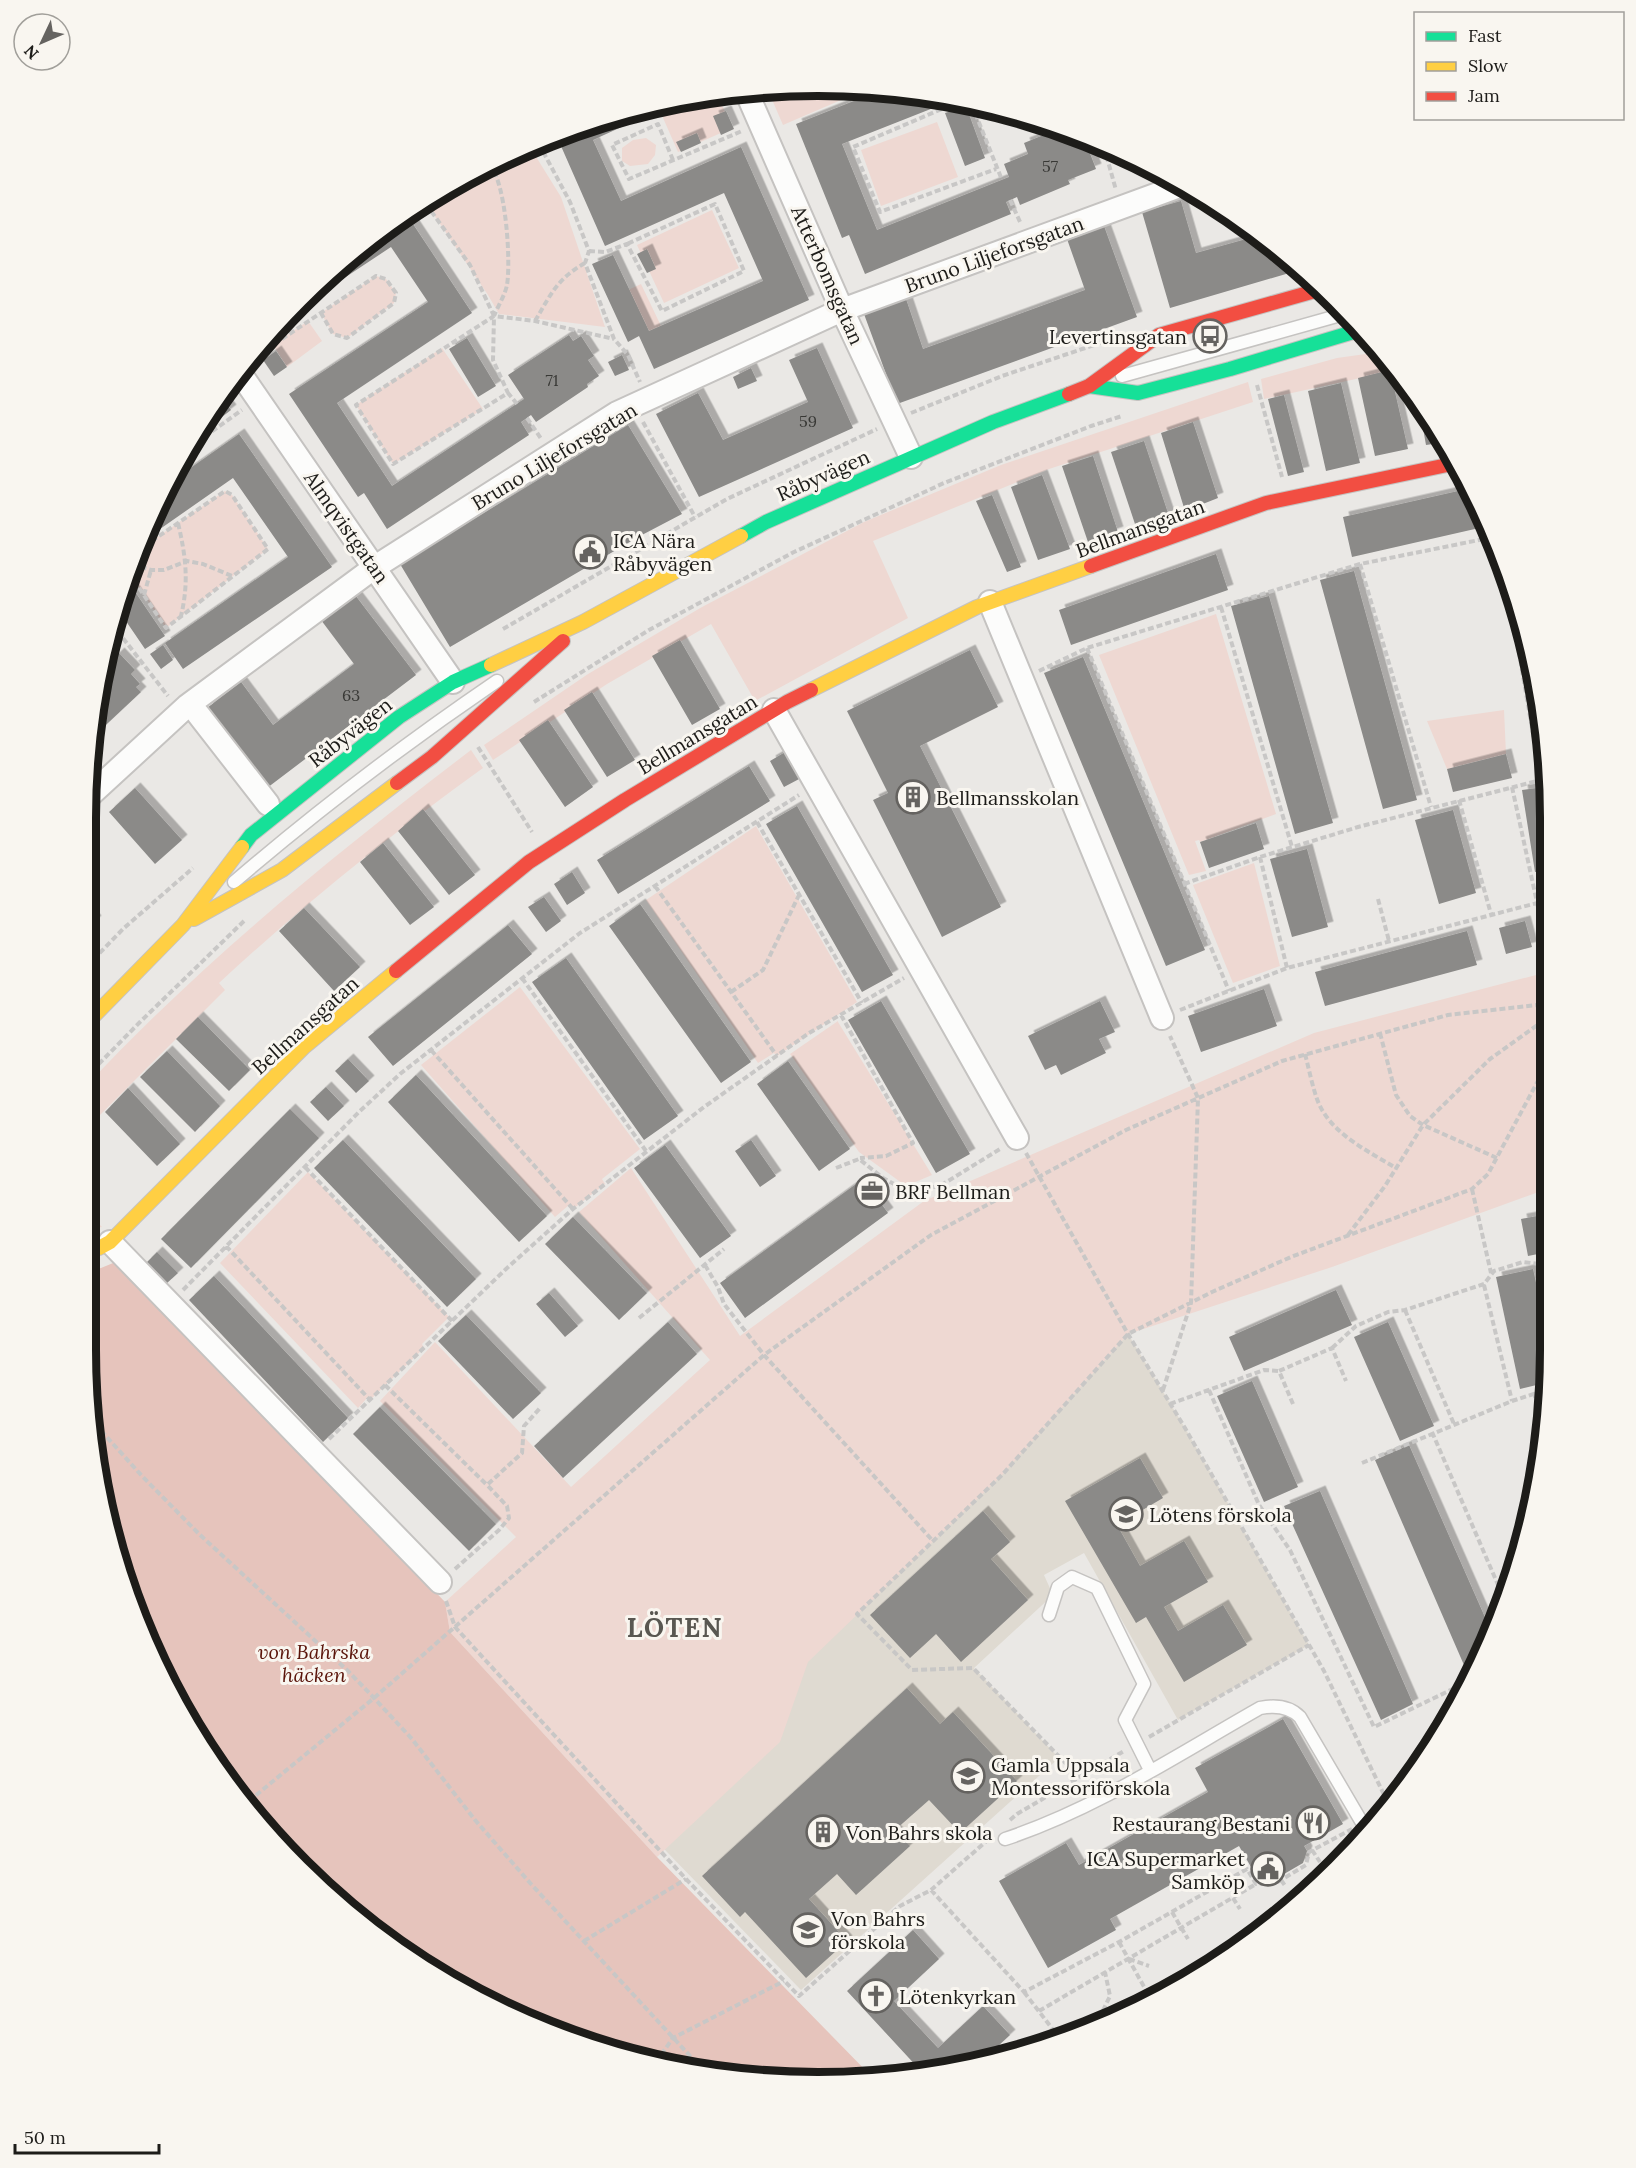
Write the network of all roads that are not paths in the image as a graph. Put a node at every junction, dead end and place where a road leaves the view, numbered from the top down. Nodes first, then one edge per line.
1 (750, 100) edge
2 (1172, 189) edge
3 (1313, 292) edge
4 (842, 310) junction
5 (1337, 316) edge
6 (1352, 332) edge
7 (244, 379) edge
8 (1089, 386) junction
9 (911, 457) junction
10 (1447, 465) edge
11 (375, 567) junction
12 (990, 602) junction
13 (583, 622) junction
14 (453, 682) junction
15 (774, 710) junction
16 (198, 714) dead end
17 (97, 789) edge
18 (268, 804) dead end
19 (183, 925) junction
20 (96, 1014) edge
21 (1162, 1018) road end
22 (1017, 1138) road end
23 (110, 1242) junction
24 (96, 1249) edge
25 (440, 1582) road end
26 (1049, 1615) dead end
27 (1150, 1770) junction
28 (1365, 1821) edge
29 (1005, 1839) dead end

1 - 4 street, Atterbomsgatan
2 - 4 street, Bruno Liljeforsgatan
3 - 8 main road, Råbyvägen
4 - 9 street, Atterbomsgatan
4 - 11 street, Bruno Liljeforsgatan
5 - 8 lane, Råbyvägen
6 - 8 main road, Råbyvägen
7 - 11 street, Almqvistgatan
8 - 9 main road, Råbyvägen
9 - 13 main road, Råbyvägen
10 - 12 main road, Bellmansgatan
11 - 14 street, Almqvistgatan
11 - 17 street, Bruno Liljeforsgatan
12 - 15 main road, Bellmansgatan
12 - 21 street
13 - 14 main road, Råbyvägen
13 - 19 lane, Råbyvägen
13 - 19 main road, Råbyvägen
14 - 19 main road, Råbyvägen
15 - 22 street
15 - 23 main road, Bellmansgatan
16 - 18 street
19 - 20 main road, Råbyvägen
23 - 24 main road, Bellmansgatan
23 - 25 street
26 - 27 lane
27 - 28 lane
27 - 29 lane

